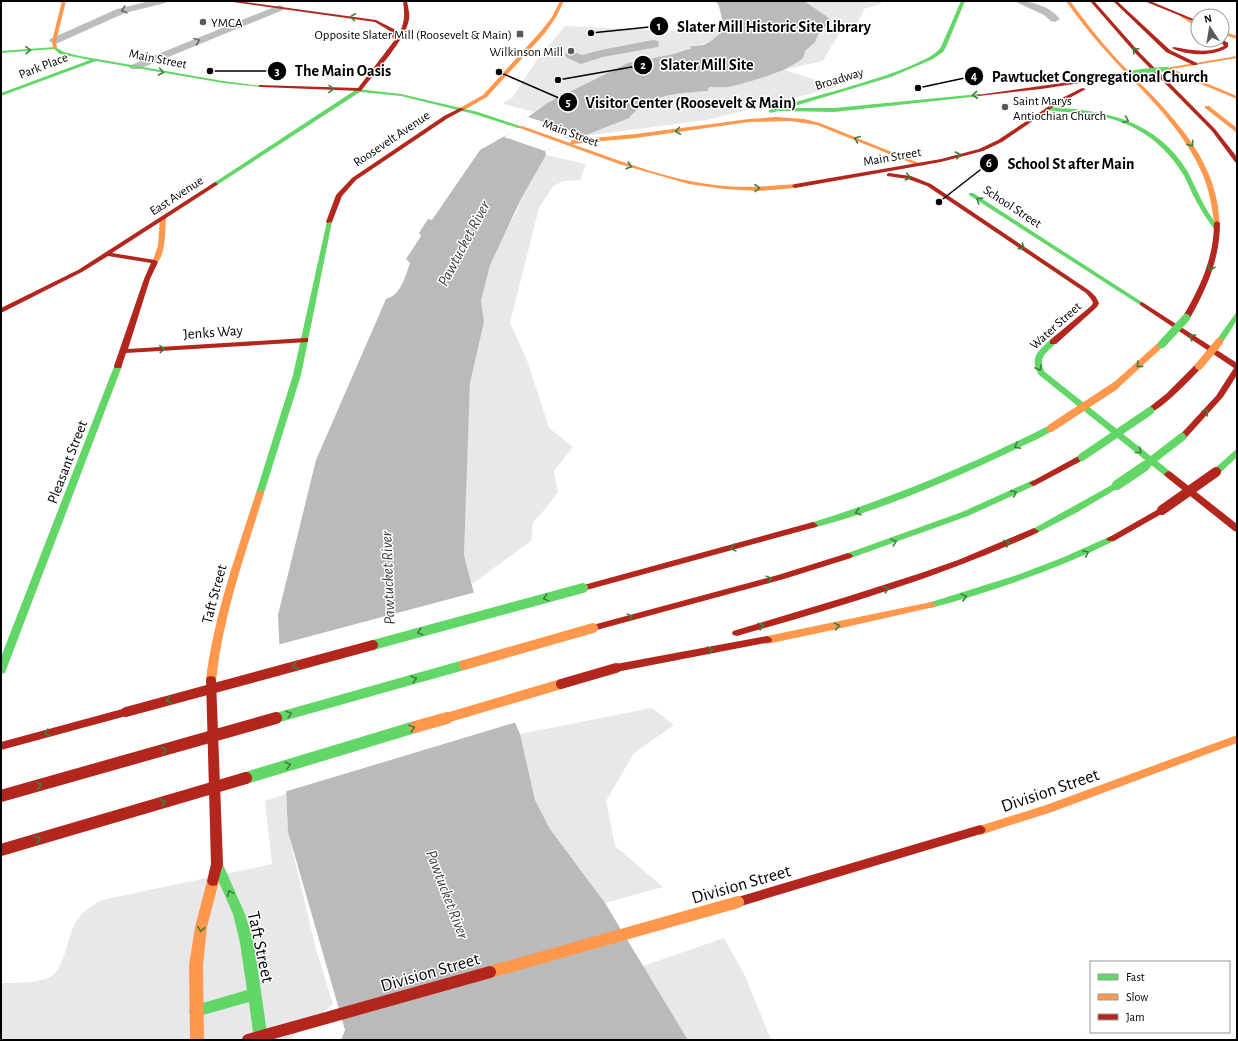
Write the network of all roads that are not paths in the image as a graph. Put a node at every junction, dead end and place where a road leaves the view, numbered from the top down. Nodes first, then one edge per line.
1 (64, 1) edge
2 (162, 1) edge
3 (228, 1) edge
4 (405, 1) edge
5 (562, 1) edge
6 (964, 1) edge
7 (1021, 1) edge
8 (1068, 1) edge
9 (1092, 1) edge
10 (1115, 1) edge
11 (1140, 1) edge
12 (1146, 1) edge
13 (1156, 6) junction
14 (279, 8) junction
15 (405, 11) junction
16 (1181, 15) junction
17 (1070, 18) dead end
18 (1190, 19) edge
19 (369, 20) junction
20 (1055, 20) dead end
21 (1190, 21) edge
22 (1091, 32) junction
23 (396, 40) junction
24 (1158, 42) junction
25 (54, 45) junction
26 (1224, 48) edge
27 (1, 52) edge
28 (1237, 57) edge
29 (95, 60) junction
30 (1195, 64) junction
31 (136, 67) junction
32 (1172, 70) junction
33 (1113, 80) junction
34 (1169, 86) junction
35 (359, 90) junction
36 (1012, 91) junction
37 (1, 95) edge
38 (823, 96) junction
39 (1237, 98) edge
40 (1049, 107) junction
41 (848, 108) junction
42 (462, 109) junction
43 (777, 110) junction
44 (809, 110) junction
45 (818, 124) junction
46 (707, 127) junction
47 (1237, 131) edge
48 (648, 135) junction
49 (567, 142) junction
50 (605, 158) junction
51 (1237, 161) edge
52 (920, 164) junction
53 (934, 171) dead end
54 (856, 176) junction
55 (963, 189) dead end
56 (163, 218) junction
57 (1218, 231) junction
58 (106, 254) junction
59 (155, 262) junction
60 (1, 311) edge
61 (1237, 315) edge
62 (139, 339) dead end
63 (127, 340) junction
64 (305, 340) junction
65 (123, 351) junction
66 (1237, 366) edge
67 (1237, 369) edge
68 (1237, 454) edge
69 (1237, 528) edge
70 (729, 635) dead end
71 (707, 642) dead end
72 (616, 668) junction
73 (1, 670) edge
74 (126, 712) junction
75 (50, 723) dead end
76 (1237, 739) edge
77 (1, 746) edge
78 (1, 796) edge
79 (1, 850) edge
80 (217, 864) junction
81 (254, 994) junction
82 (196, 1010) junction
83 (198, 1040) edge
84 (248, 1040) edge
85 (261, 1040) edge

1 - 25 main road
2 -> 25 street
3 - 14 main road
4 - 15 main road, East Avenue
5 - 42 main road, Roosevelt Avenue
6 - 38 main road, Broadway
7 - 20 street
8 - 22 main road
34 -> 9 main road
10 - 24 main road
11 - 13 main road
12 - 13 main road
13 - 16 main road
19 -> 14 main road
31 -> 14 street
15 - 19 main road
15 - 23 main road, East Avenue
16 - 18 main road
16 - 21 main road
17 - 22 main road
19 - 23 main road
22 -> 57 main road
23 - 35 main road, East Avenue
24 - 26 main road
24 - 30 main road
27 -> 25 main road, Main Street
25 - 29 main road, Main Street
28 - 30 main road
29 - 31 main road, Main Street
29 - 37 main road, Park Place
30 - 32 main road
31 -> 35 main road, Main Street
32 - 33 main road, bridge
32 - 39 main road
33 - 36 main road
33 - 40 main road, Main Street
34 - 47 main road
34 - 51 main road
35 - 42 main road, Main Street
35 - 56 main road, East Avenue
36 - 40 main road
36 -> 41 main road
38 - 41 main road
38 - 43 main road, Broadway
38 - 44 main road
52 -> 40 main road, Main Street
40 -> 57 main road
41 - 44 main road
42 - 49 main road, Main Street
42 - 64 main road, Roosevelt Avenue
43 - 44 main road
43 - 46 main road, Broadway
44 - 45 main road
45 - 46 main road
52 -> 45 main road
46 -> 48 main road, Broadway
48 - 49 main road, Broadway
48 - 50 main road
49 - 50 main road, Main Street
50 -> 54 main road, Main Street
52 - 53 main road
52 - 54 main road, Main Street
54 -> 69 main road, Water Street
66 -> 55 main road, School Street
56 - 58 main road, East Avenue
56 - 59 main road, Pleasant Street
57 -> 74 main road, bridge
58 - 59 main road
58 - 60 main road, East Avenue
59 - 63 main road, Pleasant Street
78 -> 61 main road, bridge
62 - 63 main road
63 - 65 main road, Pleasant Street
65 -> 64 main road, Jenks Way
64 - 80 main road, Taft Street
65 - 73 main road, Pleasant Street
70 -> 67 main road, bridge
72 -> 68 main road, bridge
71 - 72 main road
79 -> 72 main road, bridge
74 - 75 main road
74 -> 77 main road
76 - 84 main road, Division Street, bridge
81 -> 80 main road, Taft Street
80 -> 82 main road, Taft Street
81 - 82 main road
81 - 85 main road, Taft Street
82 - 83 main road, Taft Street

